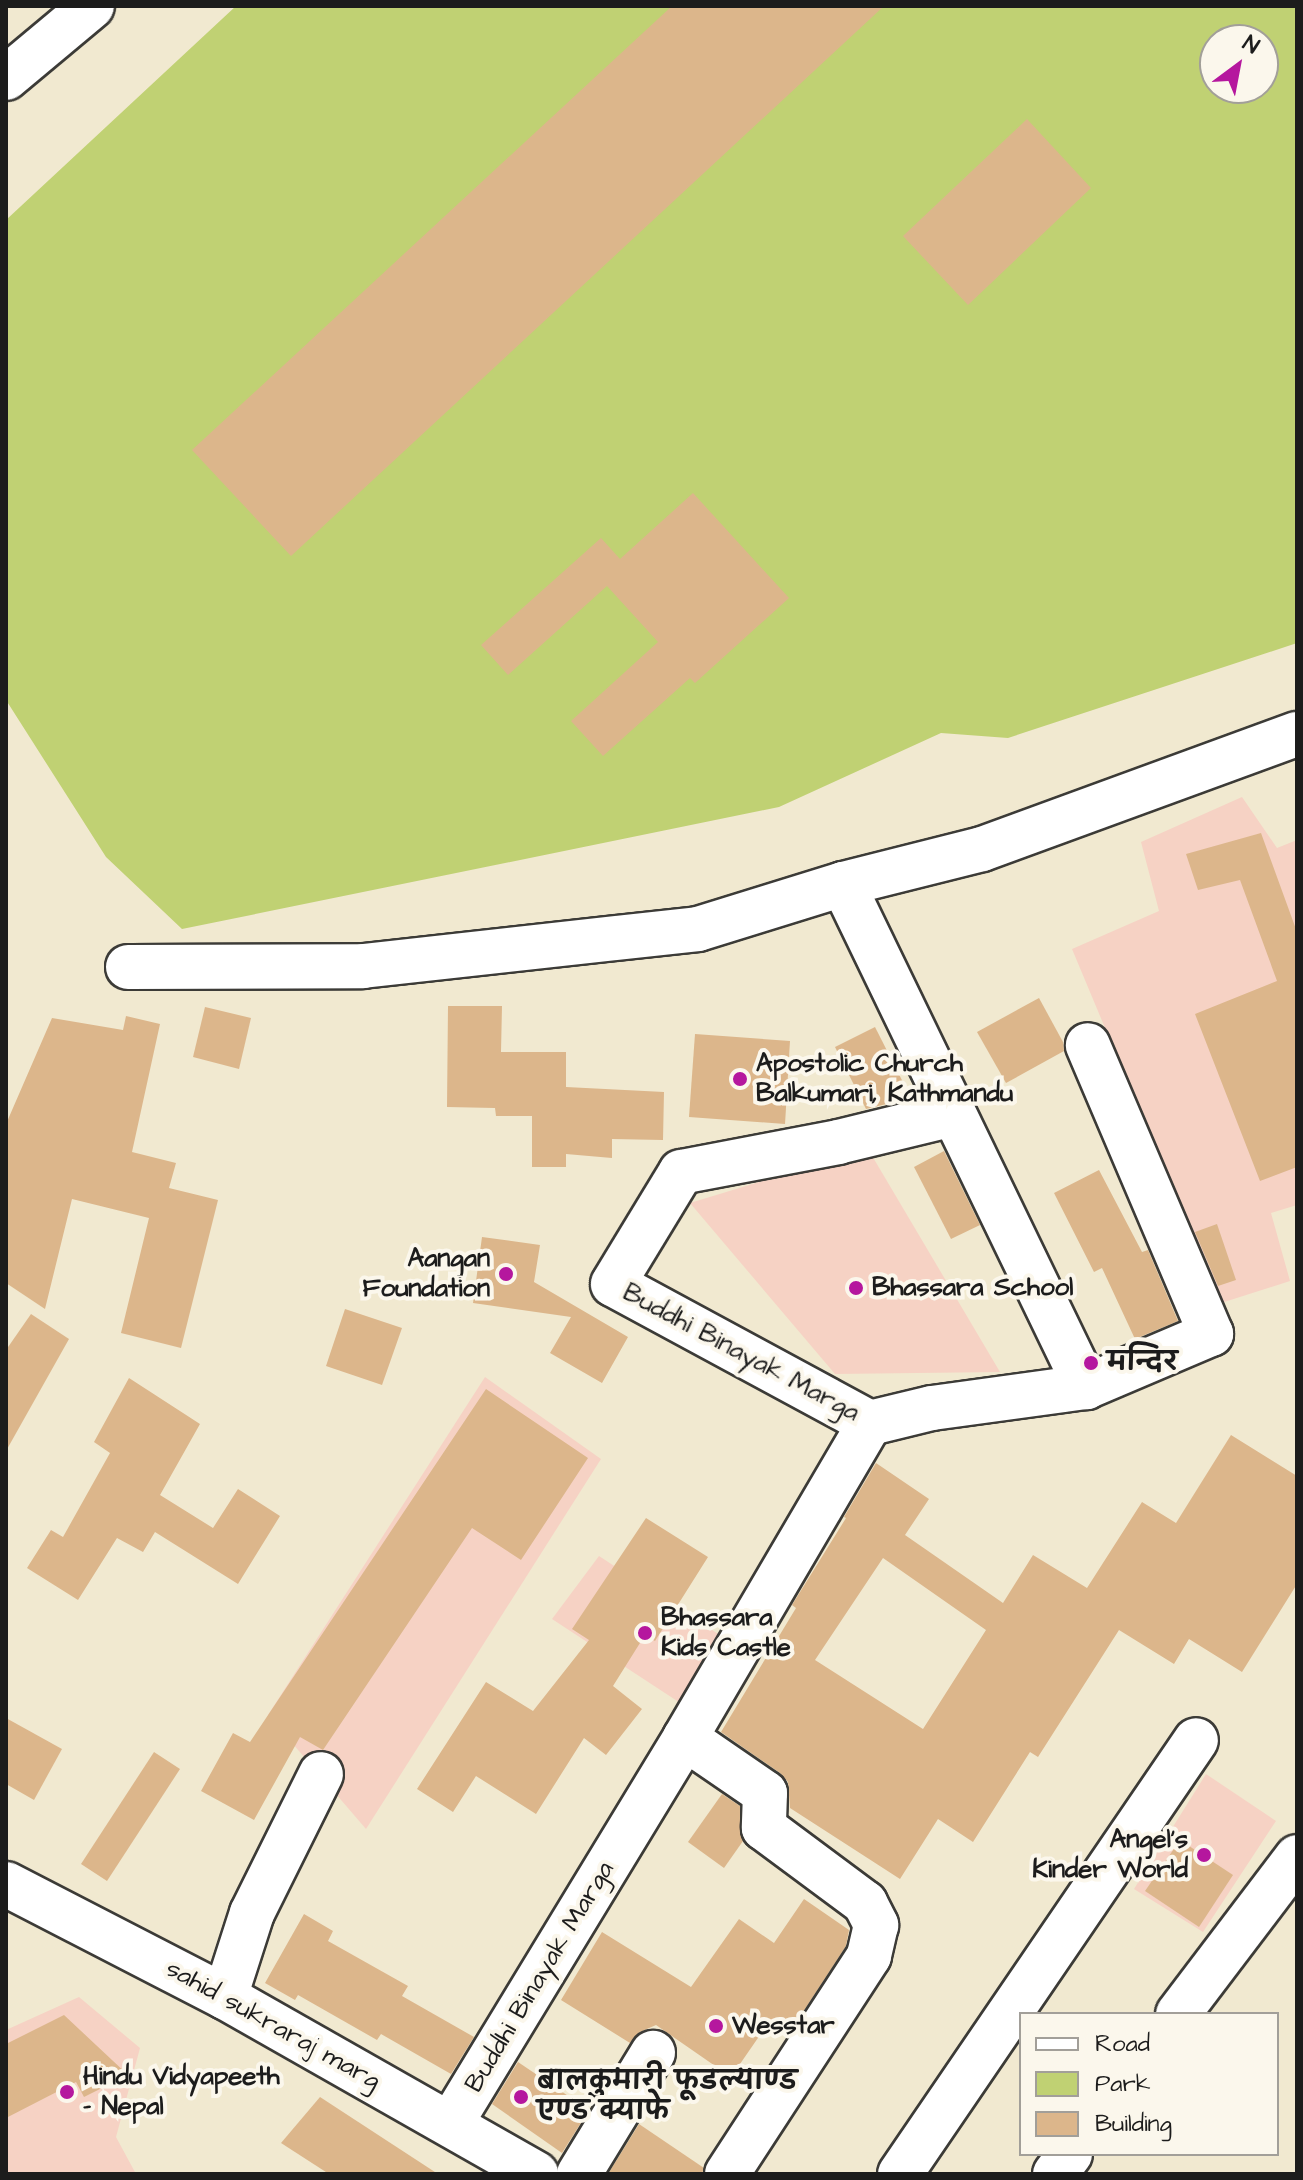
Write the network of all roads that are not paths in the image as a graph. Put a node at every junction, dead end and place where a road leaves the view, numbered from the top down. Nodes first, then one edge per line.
1 (92, 6) edge
2 (6, 78) edge
3 (1297, 734) edge
4 (843, 884) junction
5 (128, 967) dead end
6 (1088, 1045) dead end
7 (953, 1114) junction
8 (1086, 1387) junction
9 (870, 1423) junction
10 (685, 1738) junction
11 (1196, 1740) dead end
12 (321, 1774) dead end
13 (1297, 1857) edge
14 (6, 1884) edge
15 (225, 1997) junction
16 (1180, 2012) edge
17 (653, 2053) dead end
18 (451, 2123) junction
19 (1068, 2156) edge
20 (536, 2174) edge
21 (579, 2174) edge
22 (727, 2174) edge
23 (900, 2174) edge
24 (1055, 2174) edge

1 - 2 street
3 - 4 street
4 - 5 street
4 - 7 street
6 - 8 street
7 - 8 street
7 - 9 street, Buddhi Binayak Marga
8 - 9 street
9 - 10 street, Buddhi Binayak Marga
10 - 18 street, Buddhi Binayak Marga
10 - 22 street
11 - 23 street
12 - 15 street
13 - 16 street
14 - 15 street, sahid sukraraj marg
15 - 18 street, sahid sukraraj marg
17 - 21 street
18 - 20 street, sahid sukraraj marg
19 - 24 street

